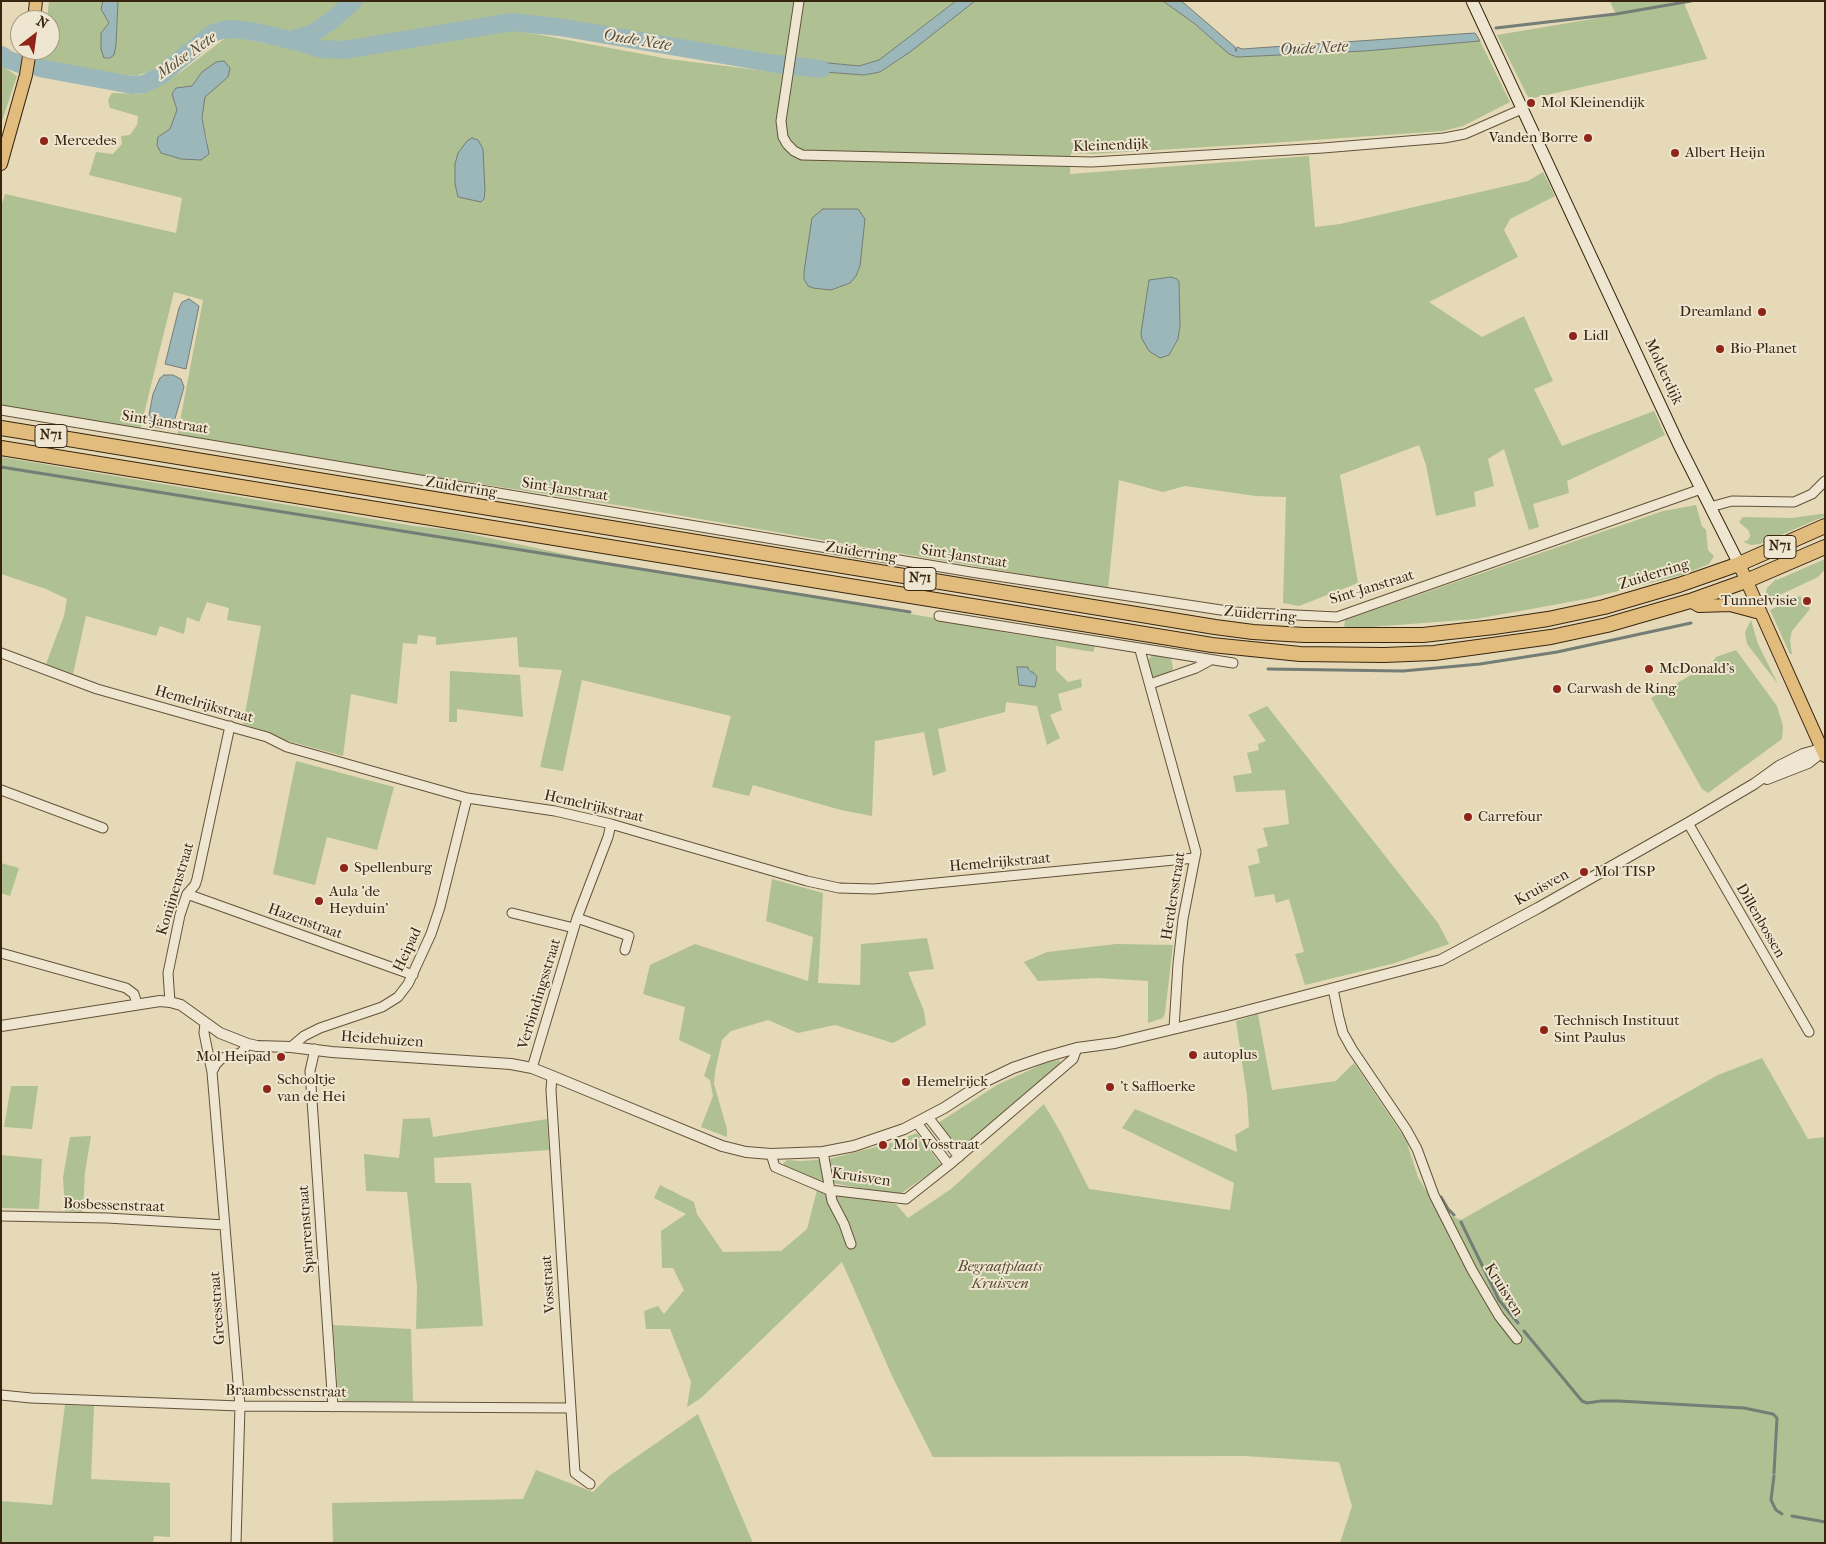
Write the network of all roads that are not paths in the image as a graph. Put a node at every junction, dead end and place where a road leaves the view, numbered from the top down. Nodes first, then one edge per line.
1 (799, 1) edge
2 (1472, 1) edge
3 (28, 60) edge
4 (1522, 109) junction
5 (1, 164) edge
6 (1, 410) edge
7 (1, 428) edge
8 (1, 448) edge
9 (1825, 481) edge
10 (1701, 489) junction
11 (1710, 507) junction
12 (1825, 526) edge
13 (1825, 546) edge
14 (1738, 564) junction
15 (1746, 581) junction
16 (1690, 602) junction
17 (1760, 613) junction
18 (939, 616) dead end
19 (1140, 650) junction
20 (1, 653) edge
21 (1209, 661) junction
22 (1232, 663) dead end
23 (1150, 684) junction
24 (230, 726) junction
25 (1823, 752) edge
26 (1, 790) edge
27 (467, 798) junction
28 (1688, 823) junction
29 (610, 824) junction
30 (103, 828) dead end
31 (1195, 858) junction
32 (187, 894) junction
33 (512, 913) dead end
34 (577, 918) junction
35 (574, 928) junction
36 (625, 950) dead end
37 (1, 953) edge
38 (413, 975) junction
39 (1332, 989) junction
40 (170, 1002) junction
41 (137, 1004) junction
42 (205, 1023) junction
43 (1, 1026) edge
44 (1174, 1028) junction
45 (1809, 1032) dead end
46 (248, 1044) junction
47 (291, 1047) junction
48 (1077, 1048) junction
49 (315, 1049) junction
50 (532, 1068) junction
51 (212, 1072) junction
52 (552, 1076) junction
53 (928, 1117) junction
54 (917, 1123) junction
55 (823, 1152) junction
56 (771, 1154) junction
57 (959, 1157) junction
58 (949, 1165) junction
59 (829, 1190) junction
60 (1, 1216) edge
61 (225, 1225) junction
62 (851, 1244) dead end
63 (1517, 1339) dead end
64 (1, 1395) edge
65 (240, 1406) junction
66 (333, 1407) junction
67 (571, 1408) junction
68 (590, 1484) dead end
69 (236, 1543) edge

1 - 4 street, Kleinendijk
2 - 4 main road, Molderdijk
3 - 5 main road
4 - 10 main road, Molderdijk
6 - 10 street, Sint-Janstraat
7 - 14 highway, Zuiderring / N71
8 - 16 highway, N71
9 - 11 street
10 - 11 main road, Molderdijk
11 - 14 main road, Molderdijk
12 - 14 highway, Zuiderring / N71
13 - 15 highway, N71
14 - 15 main road, Molderdijk
15 - 16 highway, N71
15 - 17 main road, Molderdijk
16 - 17 main road
17 - 25 main road, Molderdijk
18 - 19 street
19 - 21 street
19 - 23 street, Herdersstraat
20 - 24 street, Hemelrijkstraat
21 - 22 street
21 - 23 street
23 - 31 street, Herdersstraat
24 - 27 street, Hemelrijkstraat
24 - 32 street, Konijnenstraat
25 - 28 street, Kruisven
26 - 30 street
27 - 29 street, Hemelrijkstraat
27 - 38 street, Heipad
28 - 39 street, Kruisven
28 - 45 street, Dillenbossen
29 - 31 street, Hemelrijkstraat
29 - 34 street, Verbindingsstraat
31 - 44 street, Herdersstraat
32 - 38 street, Hazenstraat
32 - 40 street, Konijnenstraat
33 - 35 street, Verbindingsstraat
34 - 35 street, Verbindingsstraat
34 - 36 street
35 - 50 street, Verbindingsstraat
37 - 41 street
38 - 47 street, Heipad
39 - 44 street, Kruisven
39 - 63 street, Kruisven
40 - 41 street, Heidehuizen
40 - 42 street, Heidehuizen
41 - 43 street, Heidehuizen
42 - 46 street, Heidehuizen
42 - 51 street, Greesstraat
44 - 48 street, Kruisven
46 - 47 street, Heidehuizen
46 - 51 street
47 - 49 street, Heidehuizen
48 - 53 street, Kruisven
48 - 57 street, Kruisven
49 - 50 street, Heidehuizen
49 - 66 street, Sparrenstraat
50 - 52 street, Heidehuizen
51 - 61 street, Greesstraat
52 - 56 street, Heidehuizen
52 - 67 street, Vosstraat
53 - 54 street, Kruisven
53 - 57 street
54 - 55 street, Kruisven
54 - 58 street
55 - 56 street, Kruisven
55 - 59 street
56 - 59 street, Kruisven
57 - 58 street, Kruisven
58 - 59 street, Kruisven
59 - 62 street
60 - 61 street, Bosbessenstraat
61 - 65 street, Greesstraat
64 - 65 street, Braambessenstraat
65 - 66 street, Braambessenstraat
65 - 69 street, Greesstraat
66 - 67 street, Braambessenstraat
67 - 68 street, Vosstraat

